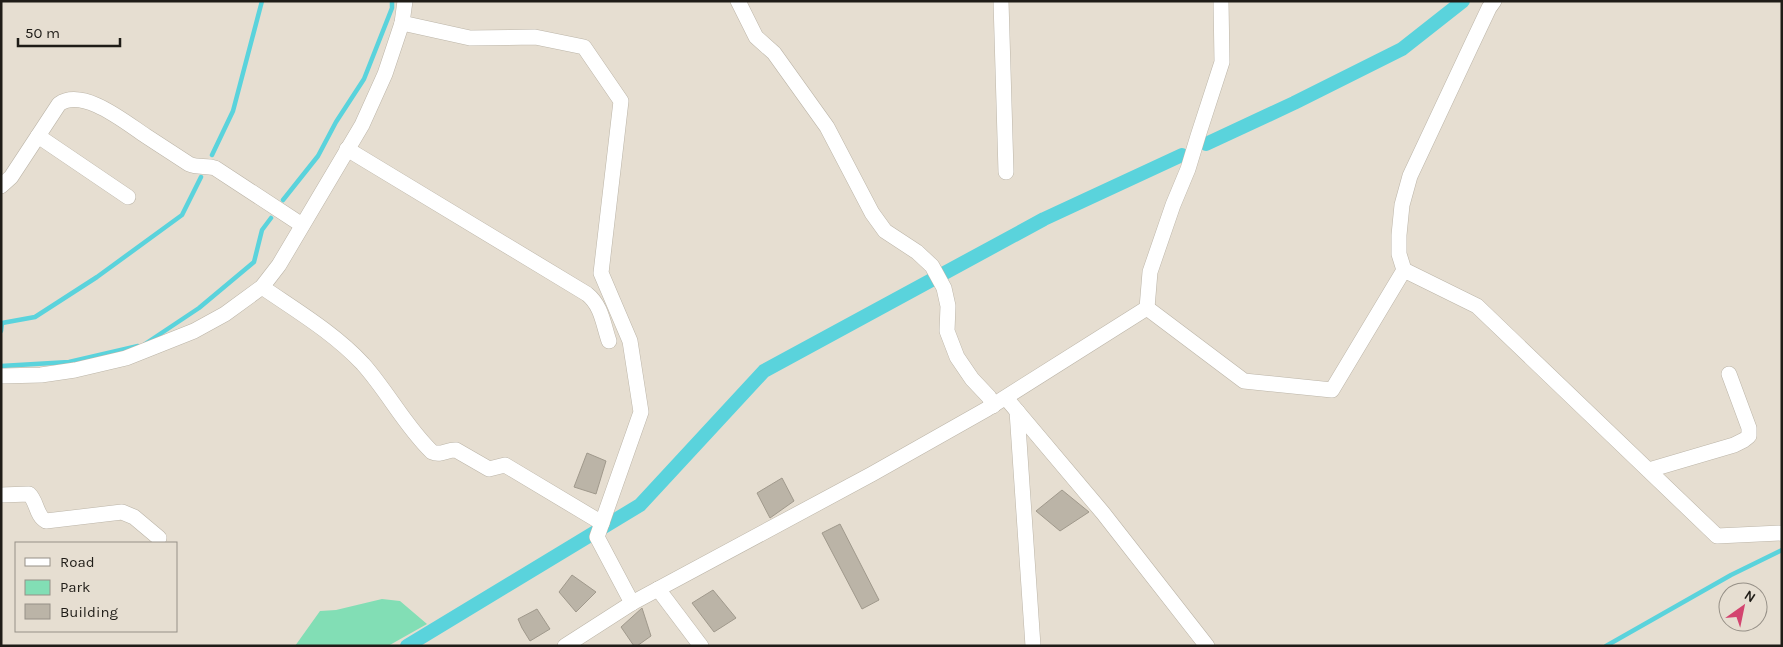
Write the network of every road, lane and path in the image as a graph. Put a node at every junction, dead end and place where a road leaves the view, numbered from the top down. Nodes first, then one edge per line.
1 (406, 1) edge
2 (738, 1) edge
3 (1001, 1) edge
4 (1221, 1) edge
5 (1494, 1) edge
6 (402, 23) junction
7 (38, 136) junction
8 (347, 149) junction
9 (1006, 172) dead end
10 (1, 186) edge
11 (128, 197) dead end
12 (302, 226) junction
13 (1404, 270) junction
14 (262, 287) junction
15 (1147, 308) junction
16 (609, 341) dead end
17 (1729, 374) dead end
18 (1, 376) edge
19 (999, 402) junction
20 (1017, 411) junction
21 (1649, 470) junction
22 (1, 495) edge
23 (602, 523) junction
24 (1782, 533) edge
25 (159, 538) dead end
26 (658, 589) junction
27 (632, 603) junction
28 (565, 646) edge
29 (701, 646) edge
30 (1033, 646) edge
31 (1207, 646) edge

1 - 6 street
2 - 19 street
3 - 9 street
4 - 15 street
5 - 13 street
6 - 8 street
6 - 23 street
7 - 10 street
7 - 11 street
7 - 12 street
8 - 12 street
8 - 16 street
12 - 14 street
13 - 15 street
13 - 21 street
14 - 18 street
14 - 23 street
15 - 19 street
17 - 21 street
19 - 20 street
19 - 26 street
20 - 30 street
20 - 31 street
21 - 24 street
22 - 25 street
23 - 27 street
26 - 27 street
26 - 29 street
27 - 28 street

